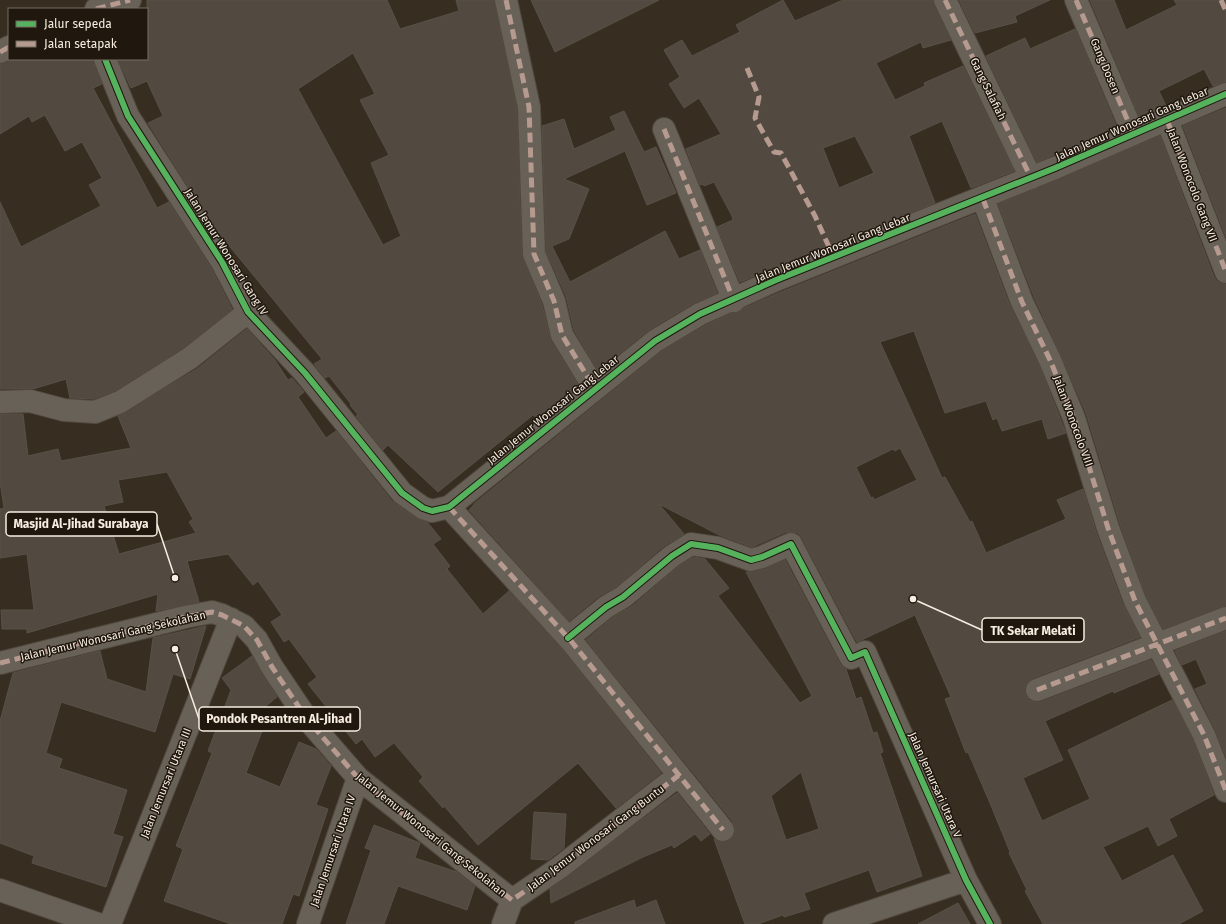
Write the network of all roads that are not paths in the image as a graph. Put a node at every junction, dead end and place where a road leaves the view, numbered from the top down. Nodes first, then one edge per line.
1 (130, 0) edge
2 (506, 0) edge
3 (945, 0) edge
4 (1076, 0) edge
5 (100, 8) edge
6 (105, 60) edge
7 (1226, 94) edge
8 (1167, 120) junction
9 (664, 129) dead end
10 (1133, 133) junction
11 (1031, 178) junction
12 (983, 199) junction
13 (1226, 272) edge
14 (734, 301) junction
15 (248, 312) junction
16 (595, 389) junction
17 (0, 402) edge
18 (402, 493) joint
19 (448, 506) junction
20 (1226, 618) edge
21 (231, 619) junction
22 (568, 638) junction
23 (1158, 645) junction
24 (0, 663) edge
25 (1037, 690) dead end
26 (679, 775) junction
27 (358, 778) junction
28 (1226, 791) edge
29 (723, 830) dead end
30 (966, 880) junction
31 (0, 890) edge
32 (512, 900) junction
33 (98, 924) edge
34 (110, 924) edge
35 (308, 924) edge
36 (503, 924) edge
37 (834, 924) edge
38 (990, 924) edge

1 - 5 street
2 - 16 street
3 - 11 street, Gang Salafiah
4 - 10 street, Gang Dosen
6 - 15 street, Jalan Jemur Wonosari Gang IV
7 - 8 street, Jalan Jemur Wonosari Gang Lebar
8 - 10 street, Jalan Jemur Wonosari Gang Lebar
8 - 13 street, Jalan Wonocolo Gang VII
9 - 14 street
10 - 11 street, Jalan Jemur Wonosari Gang Lebar
11 - 12 street, Jalan Jemur Wonosari Gang Lebar
12 - 14 street, Jalan Jemur Wonosari Gang Lebar
12 - 23 street, Jalan Wonocolo VIII
14 - 16 street, Jalan Jemur Wonosari Gang Lebar
15 - 17 street
15 - 18 street, Jalan Jemur Wonosari Gang IV
16 - 19 street, Jalan Jemur Wonosari Gang Lebar
18 - 19 street, Jalan Jemur Wonosari Gang Lebar
19 - 22 street
20 - 23 street
21 - 24 street, Jalan Jemur Wonosari Gang Sekolahan
21 - 27 street, Jalan Jemur Wonosari Gang Sekolahan
21 - 34 street, Jalan Jemursari Utara III
22 - 26 street
22 - 30 street, Jalan Jemursari Utara V
23 - 25 street
23 - 28 street, Jalan Wonocolo VIII
26 - 29 street
26 - 32 street, Jalan Jemur Wonosari Gang Buntu
27 - 32 street, Jalan Jemur Wonosari Gang Sekolahan
27 - 35 street, Jalan Jemursari Utara IV
30 - 37 street
30 - 38 street, Jalan Jemursari Utara V
31 - 33 street
32 - 36 street

